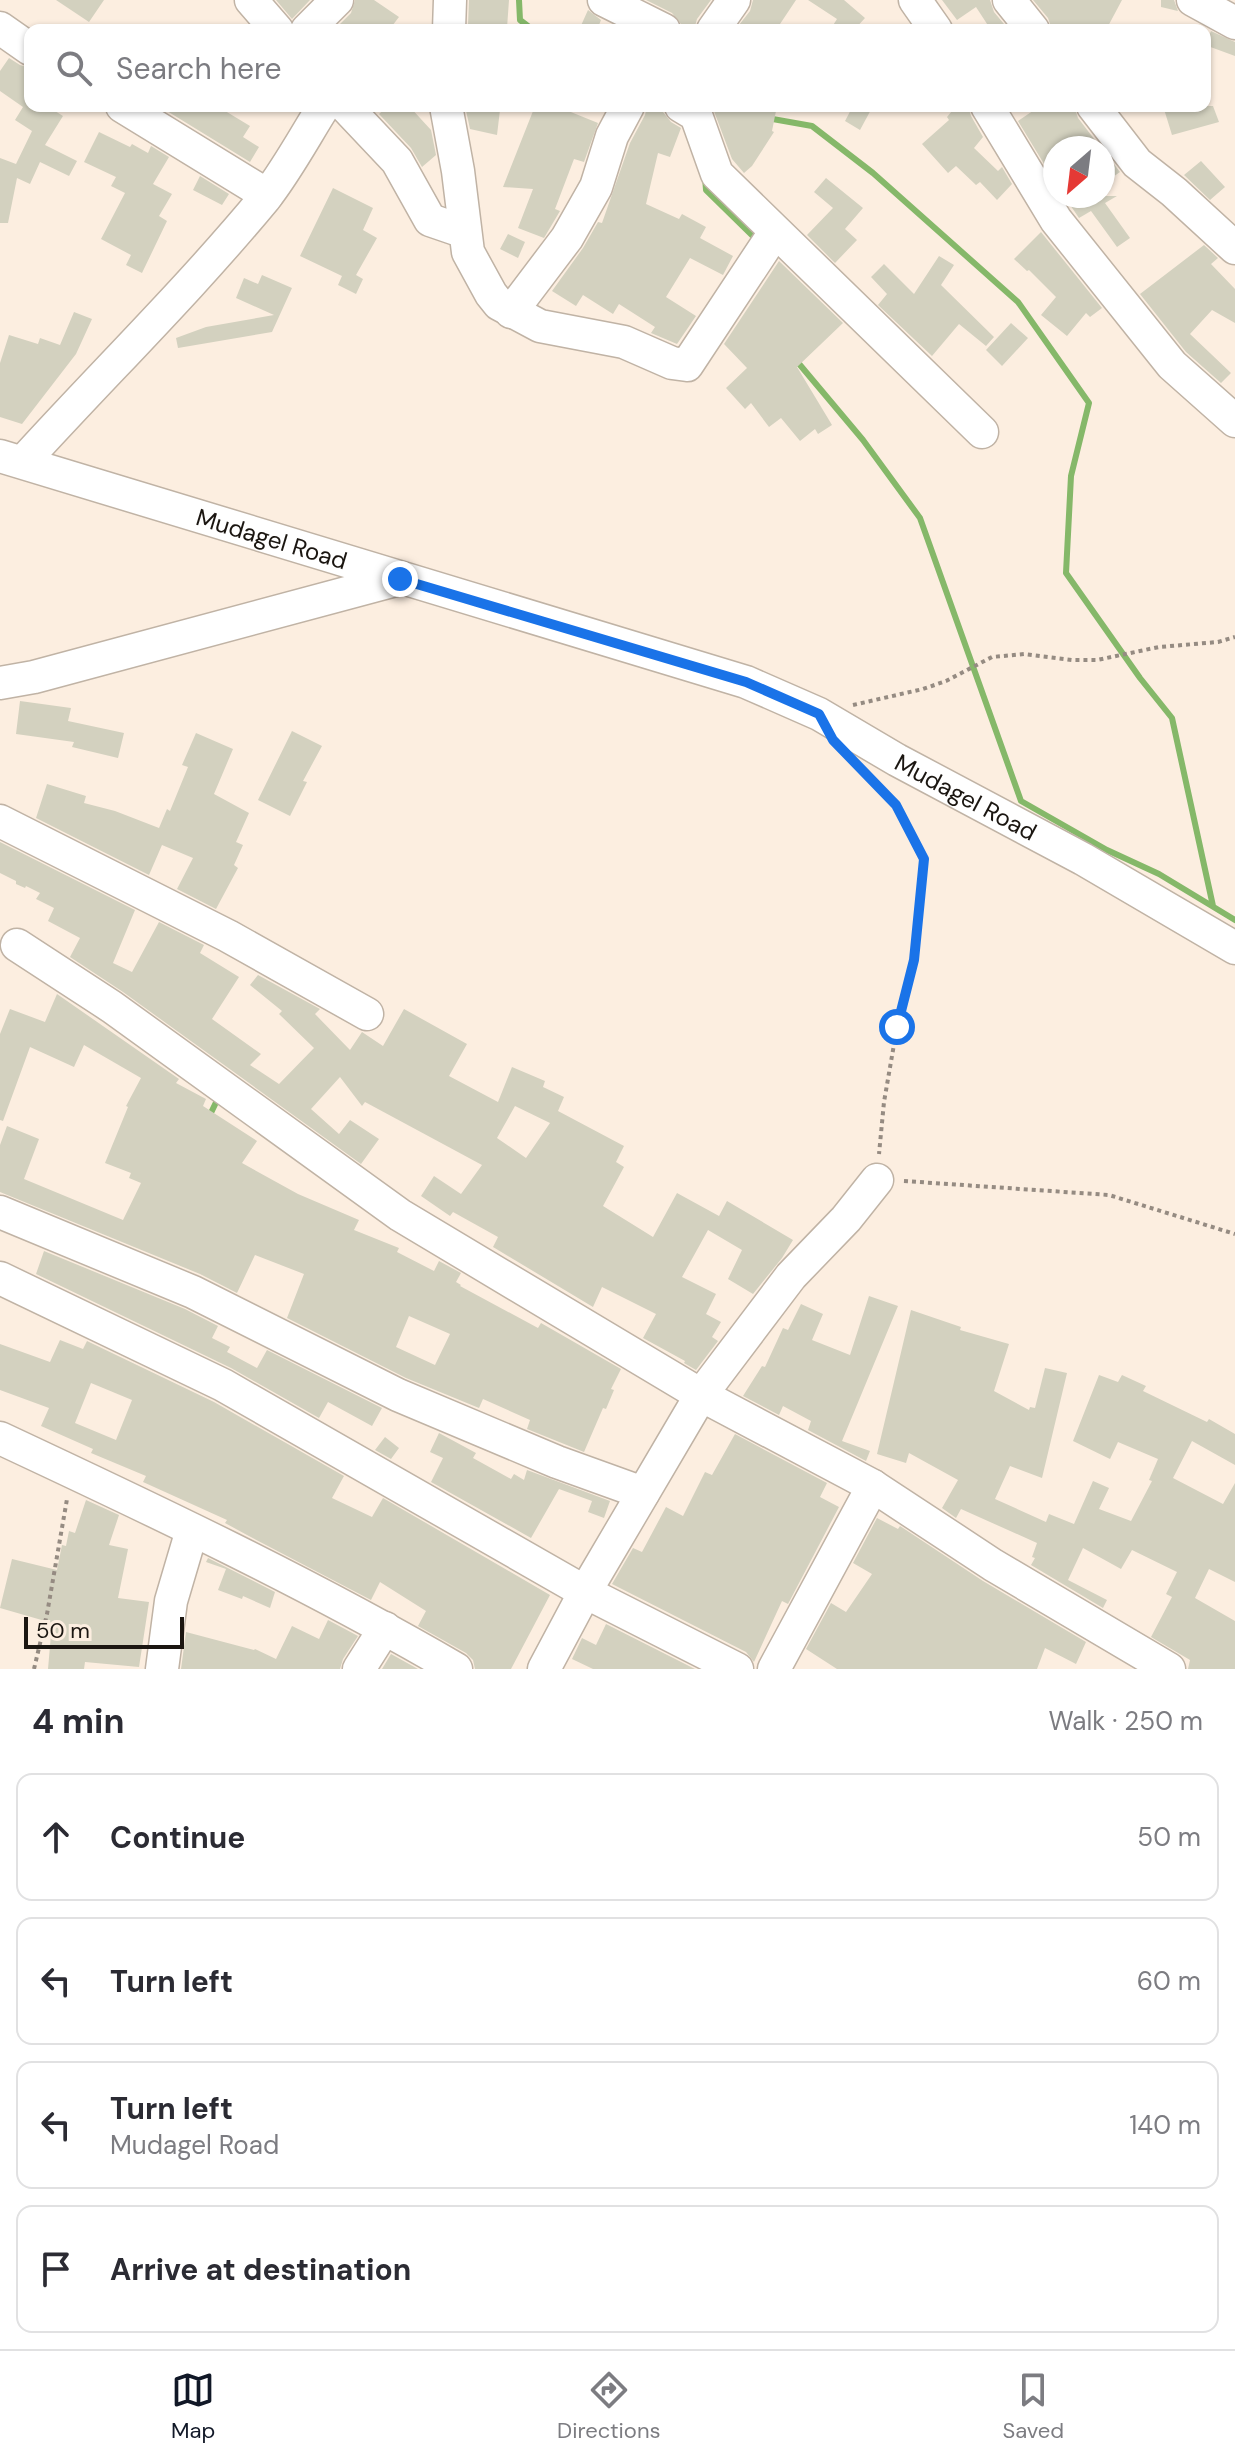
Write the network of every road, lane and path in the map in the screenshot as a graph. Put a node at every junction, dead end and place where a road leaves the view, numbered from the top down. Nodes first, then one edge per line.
1 (251, 0) edge
2 (337, 0) edge
3 (450, 0) edge
4 (604, 0) edge
5 (734, 0) edge
6 (915, 0) edge
7 (1009, 0) edge
8 (1193, 0) edge
9 (1235, 23) edge
10 (272, 24) edge
11 (313, 24) edge
12 (449, 24) edge
13 (652, 24) edge
14 (717, 24) edge
15 (932, 24) edge
16 (1028, 24) edge
17 (132, 112) edge
18 (320, 112) edge
19 (351, 112) edge
20 (447, 112) edge
21 (625, 112) edge
22 (691, 112) edge
23 (991, 112) edge
24 (1098, 112) edge
25 (267, 195) junction
26 (465, 232) junction
27 (775, 232) junction
28 (1235, 248) edge
29 (511, 312) junction
30 (1235, 421) edge
31 (982, 432) dead end
32 (11, 459) edge
33 (400, 579) junction
34 (1235, 637) edge
35 (0, 683) edge
36 (819, 714) junction
37 (865, 773) dead end
38 (0, 821) edge
39 (17, 945) dead end
40 (1235, 948) edge
41 (367, 1014) dead end
42 (877, 1180) junction
43 (0, 1212) edge
44 (1235, 1234) edge
45 (0, 1278) edge
46 (701, 1395) junction
47 (0, 1438) edge
48 (72, 1472) junction
49 (873, 1486) junction
50 (643, 1493) junction
51 (192, 1530) junction
52 (585, 1592) junction
53 (385, 1628) junction
54 (34, 1669) edge
55 (162, 1669) edge
56 (359, 1669) edge
57 (456, 1669) edge
58 (544, 1669) edge
59 (737, 1669) edge
60 (774, 1669) edge
61 (1169, 1669) edge

1 - 10 street
2 - 11 street
3 - 12 street
4 - 13 street
5 - 14 street
6 - 15 street
7 - 16 street
8 - 9 street
17 - 25 street
18 - 25 street
19 - 26 street
20 - 26 street
21 - 29 street
22 - 27 street
23 - 30 street
24 - 28 street
25 - 32 street
26 - 29 street
27 - 29 street
27 - 31 street
32 - 33 street, Mudagel Road
33 - 35 street
33 - 36 street, Mudagel Road
34 - 36 path
36 - 40 street, Mudagel Road
37 - 42 path
38 - 41 street
39 - 46 street
42 - 44 path
42 - 46 street
43 - 50 street
45 - 52 street
46 - 49 street
46 - 50 street
47 - 48 street
48 - 51 street
48 - 54 path
49 - 60 street
49 - 61 street
50 - 52 street
51 - 53 street
51 - 55 street
52 - 58 street
52 - 59 street
53 - 56 street
53 - 57 street

